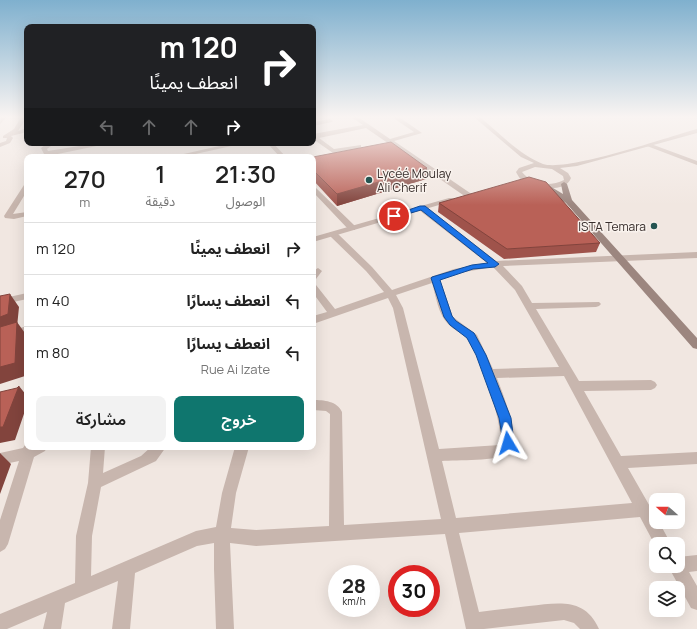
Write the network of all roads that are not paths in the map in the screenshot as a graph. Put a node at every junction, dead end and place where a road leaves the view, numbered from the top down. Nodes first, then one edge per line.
1 (47, 146) edge
2 (90, 146) edge
3 (225, 146) edge
4 (273, 146) edge
5 (327, 146) edge
6 (357, 146) edge
7 (397, 146) edge
8 (504, 146) edge
9 (513, 146) edge
10 (644, 146) edge
11 (653, 146) edge
12 (207, 150) junction
13 (188, 154) edge
14 (210, 154) edge
15 (280, 154) edge
16 (697, 163) edge
17 (542, 165) junction
18 (575, 165) junction
19 (550, 166) junction
20 (524, 167) junction
21 (566, 175) junction
22 (564, 184) junction
23 (546, 186) junction
24 (24, 190) edge
25 (316, 191) edge
26 (569, 201) junction
27 (422, 208) junction
28 (24, 215) edge
29 (352, 228) junction
30 (333, 234) junction
31 (316, 239) edge
32 (697, 255) edge
33 (621, 259) junction
34 (495, 264) junction
35 (435, 278) junction
36 (316, 291) edge
37 (390, 294) junction
38 (24, 297) edge
39 (0, 302) edge
40 (596, 304) dead end
41 (530, 306) junction
42 (333, 313) junction
43 (316, 319) edge
44 (24, 331) edge
45 (0, 338) edge
46 (697, 345) edge
47 (567, 371) junction
48 (489, 374) junction
49 (650, 385) dead end
50 (576, 386) junction
51 (316, 405) edge
52 (30, 450) edge
53 (33, 450) edge
54 (98, 450) edge
55 (156, 450) edge
56 (241, 450) edge
57 (433, 456) junction
58 (697, 458) edge
59 (0, 459) edge
60 (618, 462) junction
61 (95, 483) junction
62 (643, 509) junction
63 (449, 526) junction
64 (337, 533) junction
65 (223, 535) junction
66 (1, 536) edge
67 (660, 537) edge
68 (697, 563) edge
69 (685, 564) edge
70 (127, 569) junction
71 (681, 573) edge
72 (83, 588) junction
73 (58, 598) junction
74 (697, 602) edge
75 (0, 623) edge
76 (474, 625) edge
77 (52, 629) edge
78 (121, 629) edge
79 (225, 629) edge
80 (590, 629) edge

1 - 2 street
3 - 12 street
4 - 15 street
5 - 6 street
7 - 27 street
8 - 20 street
9 - 17 street
10 - 18 street
11 - 16 street
12 - 13 street
12 - 14 street
17 - 19 street
17 - 20 street
18 - 19 street
18 - 21 street
19 - 21 street
20 - 23 street
21 - 22 street
22 - 23 street
22 - 26 main road
23 - 26 main road
24 - 28 street
25 - 29 street
26 - 33 main road
27 - 29 street
27 - 34 street
29 - 30 street
30 - 31 street
30 - 37 street
32 - 33 street
33 - 34 street
33 - 46 main road
34 - 35 street
34 - 41 street
35 - 37 street
35 - 48 street
36 - 42 street
37 - 42 street
37 - 57 street
38 - 39 street
40 - 41 street
41 - 47 street
42 - 43 street
44 - 45 street
47 - 48 street
47 - 50 street
48 - 57 street
49 - 50 street
50 - 60 street
51 - 64 street
52 - 59 street
53 - 66 street
54 - 61 street
55 - 61 street
56 - 65 street
57 - 63 street
58 - 60 street
60 - 62 street
61 - 72 street
62 - 63 street
62 - 67 street
63 - 64 street
63 - 76 street
64 - 65 street
65 - 70 street
65 - 79 street
68 - 69 street
70 - 72 street
70 - 78 street
71 - 74 street
72 - 73 street
73 - 75 street
73 - 77 street
76 - 80 street

